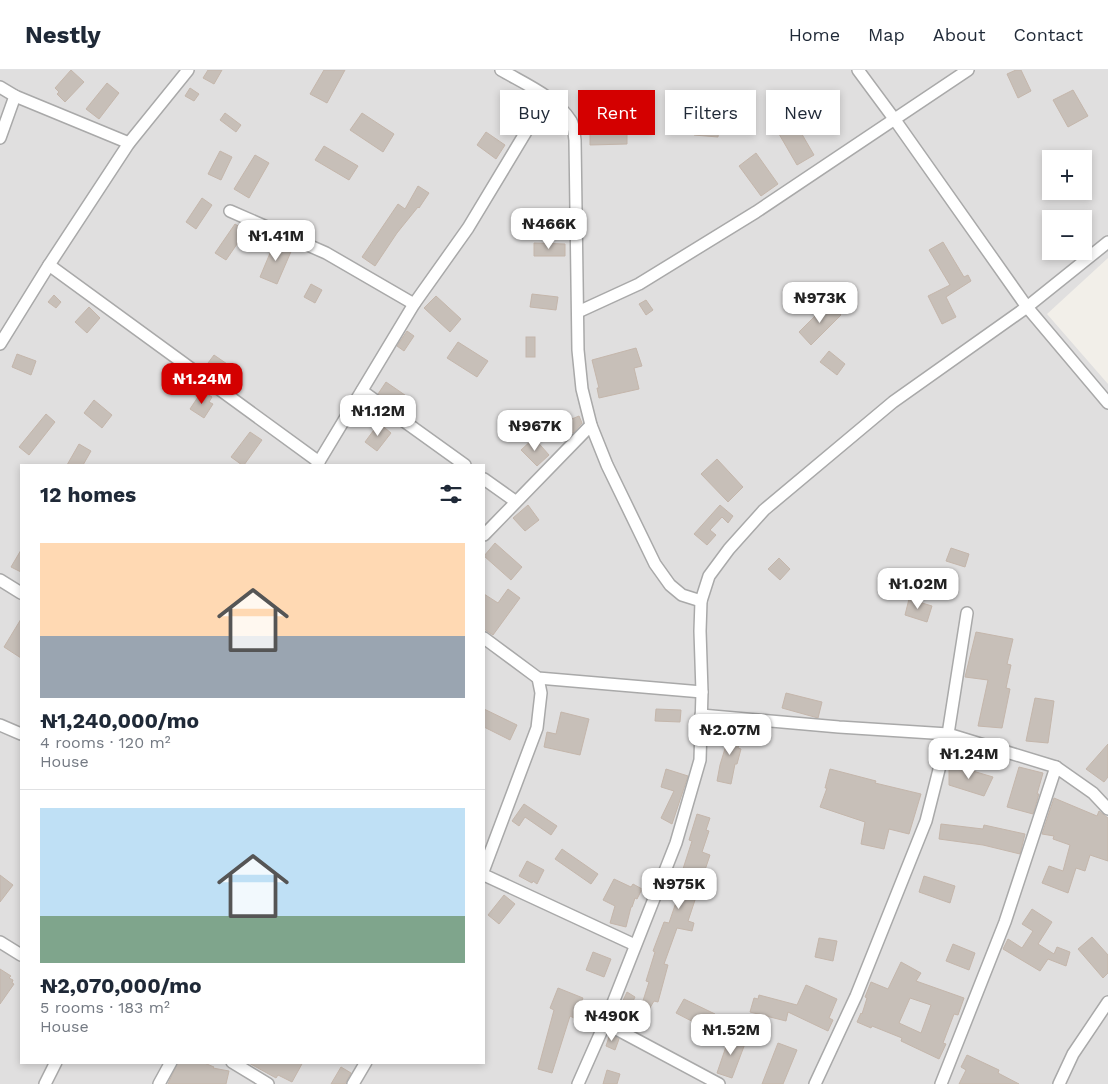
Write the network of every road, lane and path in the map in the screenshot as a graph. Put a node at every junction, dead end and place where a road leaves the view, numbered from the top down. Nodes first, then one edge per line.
1 (188, 70) edge
2 (501, 70) edge
3 (858, 70) edge
4 (968, 70) edge
5 (0, 87) edge
6 (535, 90) edge
7 (15, 96) junction
8 (568, 118) edge
9 (896, 120) junction
10 (524, 135) edge
11 (0, 138) edge
12 (129, 143) junction
13 (230, 211) dead end
14 (1108, 242) edge
15 (49, 265) junction
16 (414, 304) junction
17 (1027, 308) junction
18 (578, 312) junction
19 (0, 344) edge
20 (362, 391) junction
21 (1108, 403) edge
22 (591, 425) junction
23 (318, 464) edge
24 (464, 464) edge
25 (485, 480) edge
26 (515, 502) junction
27 (485, 534) edge
28 (0, 580) edge
29 (20, 592) edge
30 (701, 601) junction
31 (967, 613) dead end
32 (485, 639) edge
33 (538, 678) junction
34 (702, 692) junction
35 (701, 715) junction
36 (0, 725) edge
37 (20, 734) edge
38 (948, 734) junction
39 (1056, 766) junction
40 (1108, 809) edge
41 (485, 866) edge
42 (485, 875) edge
43 (0, 942) edge
44 (635, 945) junction
45 (20, 954) edge
46 (1108, 1002) edge
47 (605, 1023) junction
48 (55, 1064) edge
49 (170, 1064) edge
50 (235, 1064) edge
51 (365, 1064) edge
52 (45, 1084) edge
53 (159, 1084) edge
54 (268, 1084) edge
55 (354, 1084) edge
56 (578, 1084) edge
57 (719, 1084) edge
58 (815, 1084) edge
59 (941, 1084) edge
60 (1059, 1084) edge

1 - 12 street
2 - 6 street
3 - 9 street
4 - 9 street
5 - 7 street
7 - 11 street
7 - 12 street
8 - 18 street
9 - 17 street
9 - 18 street
10 - 16 street
12 - 15 street
13 - 16 street
14 - 17 street
15 - 19 street
15 - 23 street
16 - 20 street
17 - 21 street
17 - 30 street
18 - 22 street
20 - 23 street
20 - 24 street
22 - 26 street
22 - 30 street
25 - 26 street
26 - 27 street
28 - 29 street
30 - 34 street
31 - 38 street
32 - 33 street
33 - 34 street
33 - 41 street
34 - 35 street
35 - 38 street
35 - 44 street
36 - 37 street
38 - 39 street
38 - 58 street
39 - 40 street
39 - 59 street
42 - 44 street
43 - 45 street
44 - 47 street
46 - 60 street
47 - 56 street
47 - 57 street
48 - 52 street
49 - 53 street
50 - 54 street
51 - 55 street

